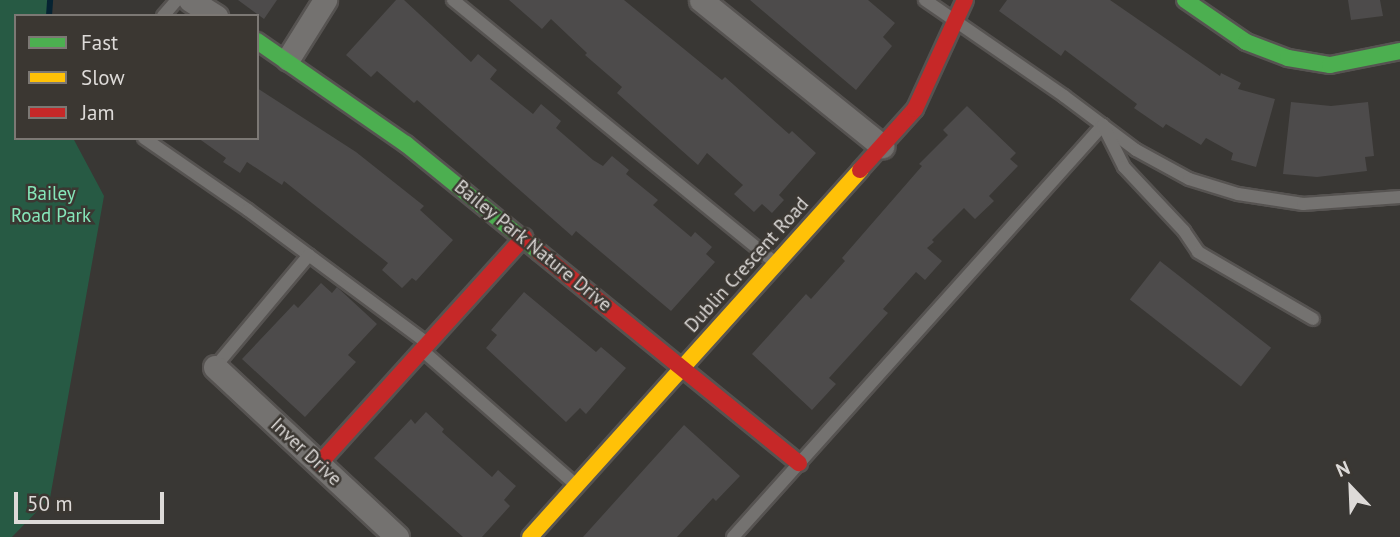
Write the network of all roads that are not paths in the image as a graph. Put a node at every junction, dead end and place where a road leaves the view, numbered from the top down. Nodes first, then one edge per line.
1 (177, 0) edge
2 (190, 0) edge
3 (325, 0) edge
4 (453, 0) edge
5 (701, 0) edge
6 (925, 0) edge
7 (965, 0) edge
8 (1185, 0) edge
9 (165, 14) edge
10 (213, 14) edge
11 (955, 23) junction
12 (259, 42) edge
13 (1400, 51) edge
14 (288, 59) junction
15 (1103, 125) junction
16 (147, 140) edge
17 (882, 146) junction
18 (1400, 197) edge
19 (524, 237) junction
20 (309, 255) junction
21 (777, 264) junction
22 (1313, 319) dead end
23 (426, 348) junction
24 (215, 367) joint
25 (682, 367) junction
26 (799, 463) junction
27 (319, 464) junction
28 (577, 486) junction
29 (397, 537) edge
30 (530, 537) edge
31 (733, 537) edge

1 - 9 lane
2 - 10 street
3 - 14 street
4 - 21 lane
5 - 17 street
6 - 11 lane
7 - 11 street, Dublin Crescent Road
8 - 13 street
11 - 15 lane
11 - 17 street, Dublin Crescent Road
12 - 14 street, Bailey Park Nature Drive
14 - 19 street, Bailey Park Nature Drive
15 - 18 lane
15 - 22 lane
15 - 26 lane
16 - 20 lane
17 - 21 street, Dublin Crescent Road
19 - 23 street
19 - 25 street, Bailey Park Nature Drive
20 - 23 lane
20 - 24 lane
21 - 25 street, Dublin Crescent Road
23 - 27 street
23 - 28 lane
24 - 27 street, Inver Drive
25 - 26 street, Bailey Park Nature Drive
25 - 28 street, Dublin Crescent Road
26 - 31 lane
27 - 29 street, Inver Drive
28 - 30 street, Dublin Crescent Road

